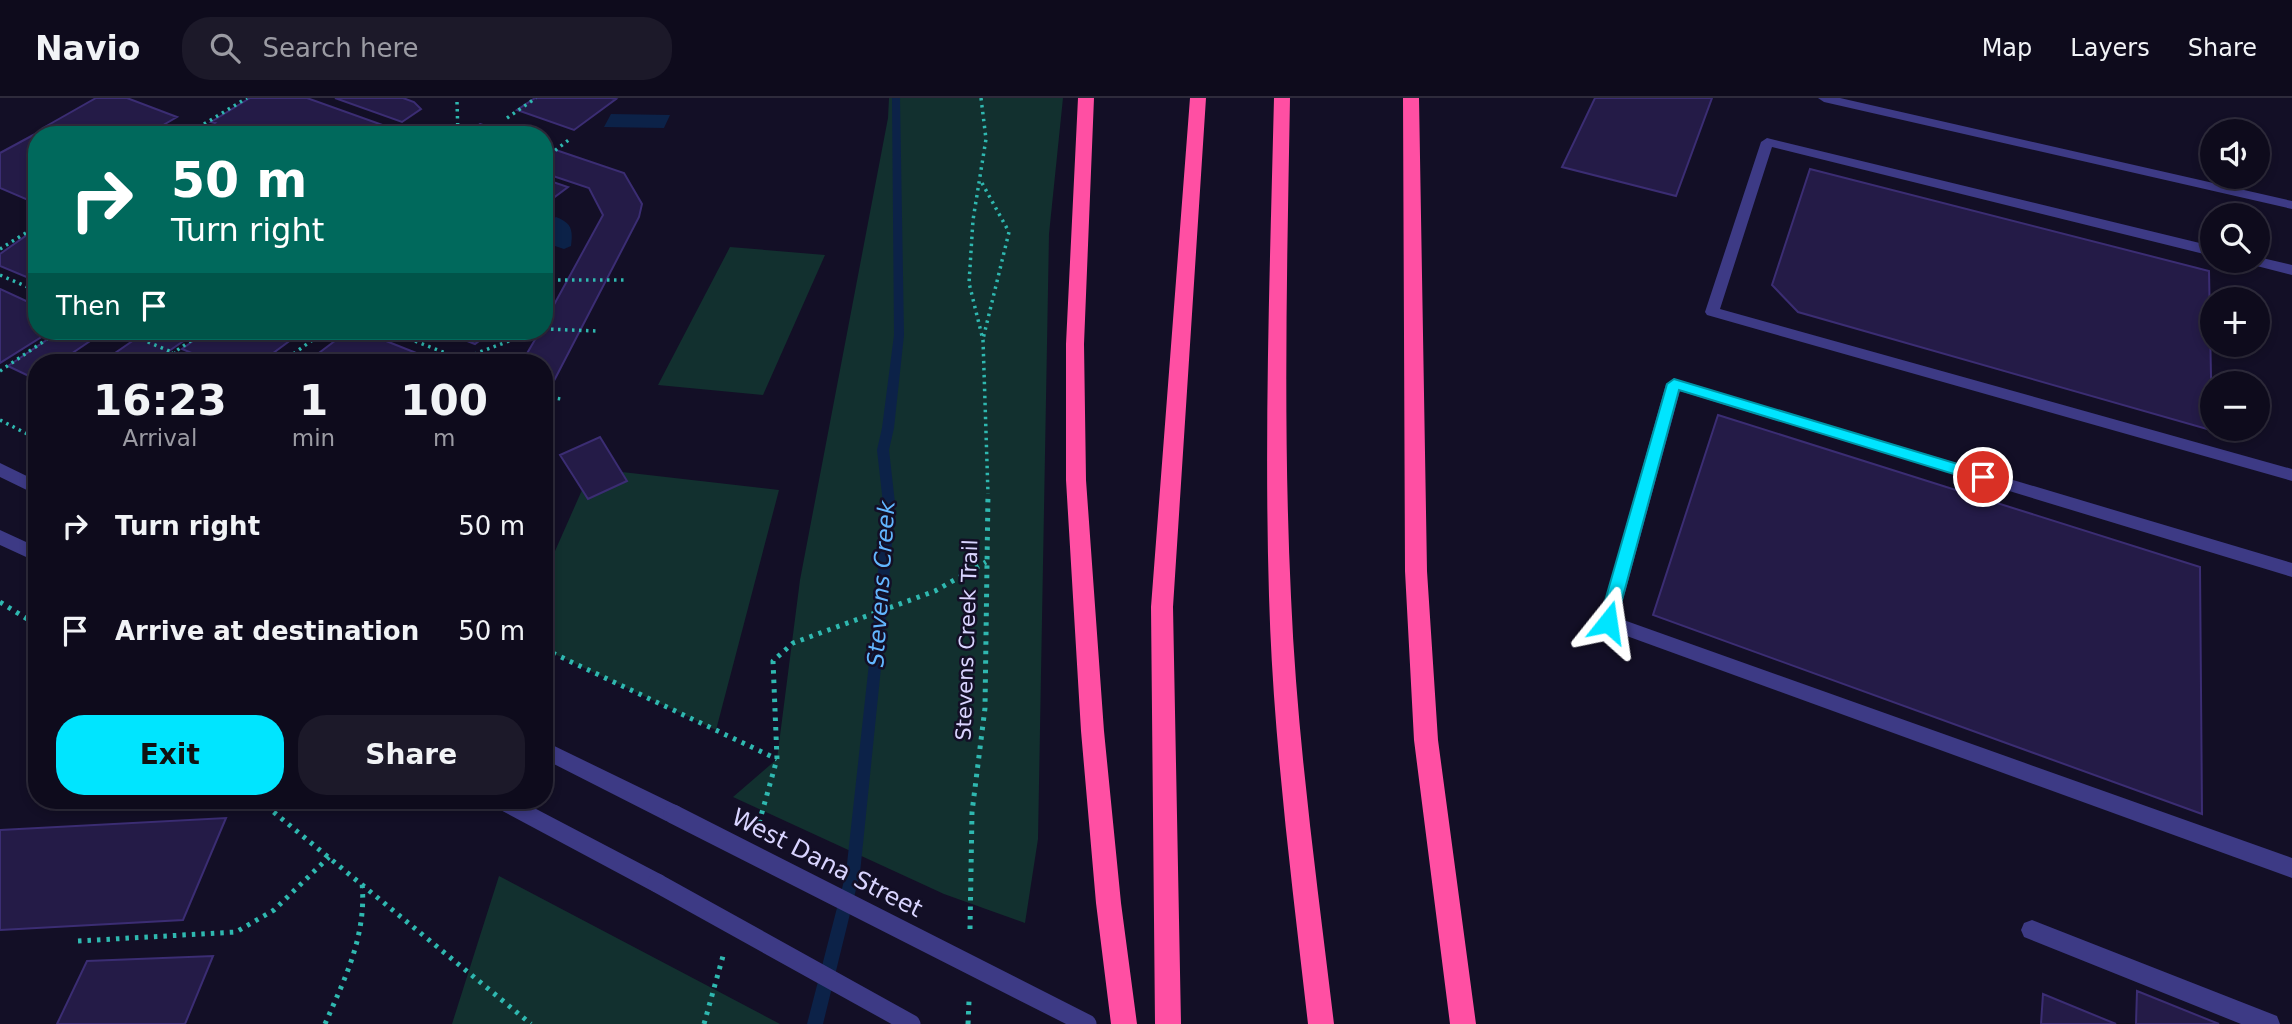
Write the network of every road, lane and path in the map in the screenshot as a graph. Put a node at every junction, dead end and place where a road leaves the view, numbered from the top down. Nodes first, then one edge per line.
1 (247, 98) edge
2 (536, 98) edge
3 (981, 98) edge
4 (1086, 98) edge
5 (1198, 98) edge
6 (1282, 98) edge
7 (1411, 98) edge
8 (1824, 98) edge
9 (457, 102) dead end
10 (507, 118) dead end
11 (200, 126) edge
12 (458, 126) edge
13 (570, 139) dead end
14 (553, 152) edge
15 (981, 182) junction
16 (2292, 205) edge
17 (28, 232) edge
18 (2200, 248) edge
19 (0, 249) edge
20 (2270, 265) edge
21 (2292, 270) edge
22 (0, 275) edge
23 (553, 280) edge
24 (625, 280) dead end
25 (28, 287) edge
26 (553, 329) edge
27 (597, 331) dead end
28 (45, 340) edge
29 (143, 340) edge
30 (192, 340) edge
31 (313, 340) edge
32 (412, 340) edge
33 (512, 340) edge
34 (983, 340) junction
35 (173, 353) joint
36 (293, 354) edge
37 (448, 354) edge
38 (474, 354) edge
39 (0, 370) edge
40 (553, 398) edge
41 (561, 399) dead end
42 (0, 420) edge
43 (28, 434) edge
44 (0, 469) edge
45 (2292, 475) edge
46 (28, 484) edge
47 (0, 537) edge
48 (28, 551) edge
49 (987, 562) junction
50 (2292, 570) edge
51 (0, 602) edge
52 (28, 619) edge
53 (553, 653) edge
54 (553, 754) edge
55 (270, 809) edge
56 (517, 809) edge
57 (329, 857) junction
58 (2292, 868) edge
59 (361, 882) junction
60 (2032, 930) dead end
61 (970, 931) dead end
62 (78, 941) dead end
63 (969, 998) dead end
64 (325, 1024) edge
65 (531, 1024) edge
66 (911, 1024) edge
67 (968, 1024) edge
68 (1087, 1024) edge
69 (1124, 1024) edge
70 (1168, 1024) edge
71 (1321, 1024) edge
72 (1463, 1024) edge
73 (2269, 1024) edge

1 - 11 path
2 - 10 path
3 - 15 path, Stevens Creek Trail
4 - 69 highway
5 - 70 highway
6 - 71 highway
7 - 72 highway
8 - 16 street
9 - 12 path
13 - 14 path
15 - 34 path, Stevens Creek Trail
15 - 34 path, Stevens Creek Trail
17 - 19 path
18 - 45 street
20 - 21 street
22 - 25 path
23 - 24 path
26 - 27 path
28 - 39 path
29 - 35 path
30 - 35 path
31 - 36 path
32 - 37 path
33 - 38 path
34 - 49 path, Stevens Creek Trail
40 - 41 path
42 - 43 path
44 - 46 street
47 - 48 street
49 - 53 path
49 - 61 path, Stevens Creek Trail
50 - 58 street
51 - 52 path
54 - 68 street, West Dana Street, bridge
55 - 57 path
56 - 66 street, bridge
57 - 59 path
57 - 62 path
59 - 64 path
59 - 65 path
60 - 73 street
63 - 67 path

